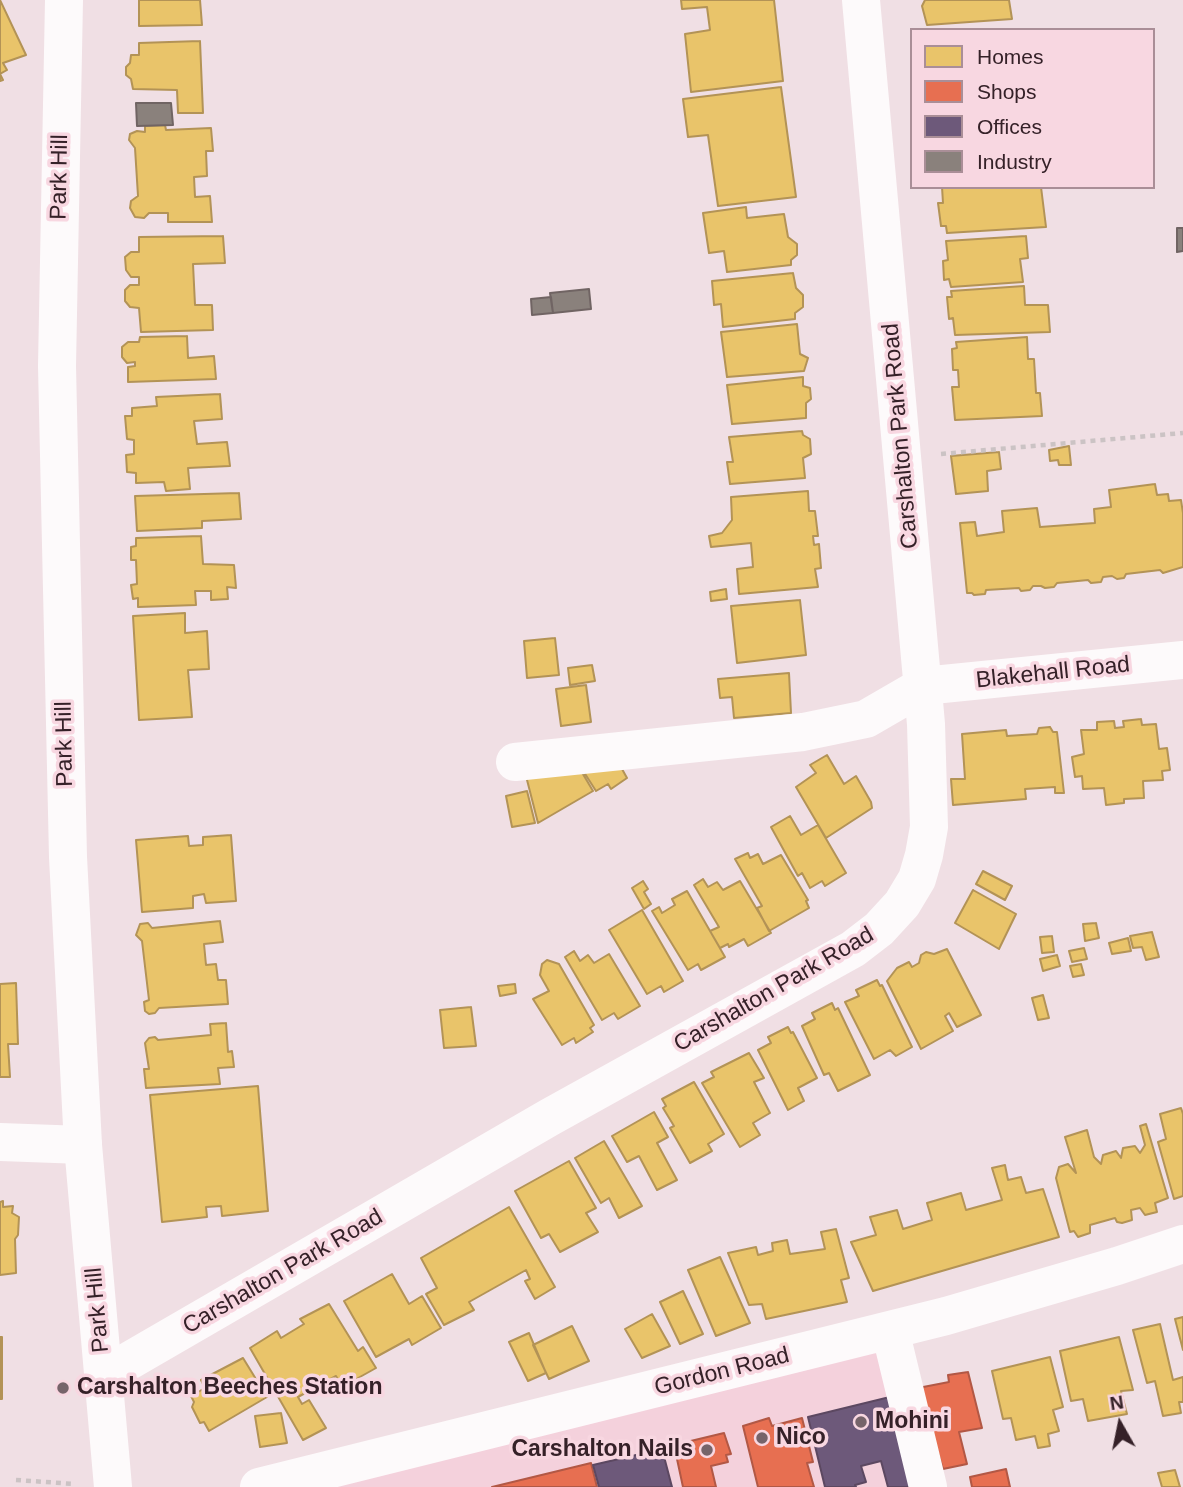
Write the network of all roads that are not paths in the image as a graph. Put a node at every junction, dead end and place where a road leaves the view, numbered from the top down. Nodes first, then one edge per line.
1 (64, 0) edge
2 (861, 0) edge
3 (1183, 660) edge
4 (923, 686) junction
5 (515, 762) dead end
6 (0, 1142) edge
7 (83, 1145) junction
8 (1183, 1244) edge
9 (890, 1330) junction
10 (103, 1376) junction
11 (113, 1486) edge
12 (258, 1487) edge
13 (928, 1487) edge

1 - 7 street, Park Hill
2 - 4 street, Carshalton Park Road
3 - 4 street, Blakehall Road
4 - 5 street
4 - 10 street, Carshalton Park Road
6 - 7 street
7 - 10 street, Park Hill
8 - 9 street, Gordon Road
9 - 12 street, Gordon Road
9 - 13 street
10 - 11 street, Park Hill

